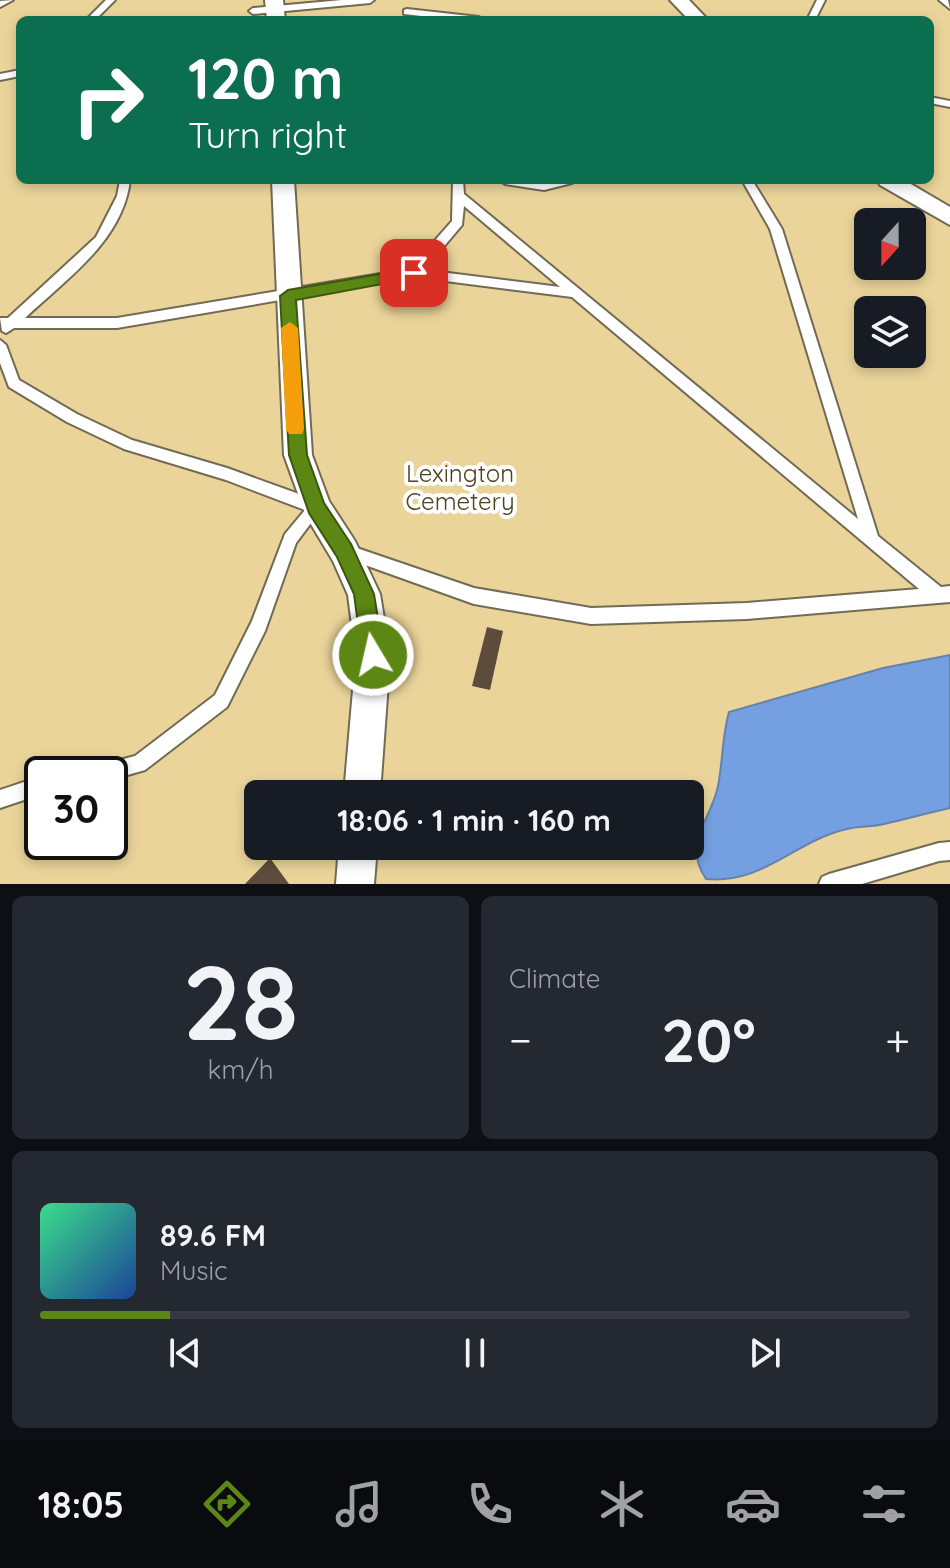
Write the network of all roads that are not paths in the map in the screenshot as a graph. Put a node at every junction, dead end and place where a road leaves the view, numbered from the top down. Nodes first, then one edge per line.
1 (9, 0) edge
2 (111, 0) edge
3 (248, 0) edge
4 (370, 0) edge
5 (398, 0) edge
6 (679, 0) edge
7 (943, 0) edge
8 (330, 1) edge
9 (0, 4) edge
10 (950, 6) edge
11 (275, 9) edge
12 (253, 15) edge
13 (94, 16) edge
14 (406, 16) edge
15 (695, 16) edge
16 (124, 184) edge
17 (283, 184) edge
18 (531, 184) edge
19 (552, 184) edge
20 (749, 184) edge
21 (895, 184) edge
22 (458, 188) edge
23 (950, 217) edge
24 (414, 273) junction
25 (575, 293) junction
26 (288, 296) junction
27 (4, 323) edge
28 (0, 342) edge
29 (316, 507) junction
30 (872, 540) junction
31 (344, 551) junction
32 (944, 595) edge
33 (128, 766) edge
34 (363, 780) edge
35 (24, 791) edge
36 (0, 799) edge
37 (950, 851) edge
38 (357, 860) edge
39 (355, 884) edge
40 (829, 884) edge

1 - 9 lane
2 - 13 lane
3 - 12 lane
4 - 8 lane
5 - 14 lane
6 - 15 street
7 - 10 lane
8 - 11 lane
11 - 12 lane
16 - 27 lane
17 - 26 street
18 - 19 lane
20 - 30 lane
21 - 23 street
22 - 24 lane
22 - 25 lane
24 - 25 lane
24 - 26 lane
25 - 30 lane
26 - 27 lane
26 - 29 street
27 - 28 lane
28 - 29 lane
29 - 31 street
29 - 33 lane
30 - 32 lane
31 - 32 lane
31 - 34 street
35 - 36 lane
37 - 40 lane
38 - 39 street

